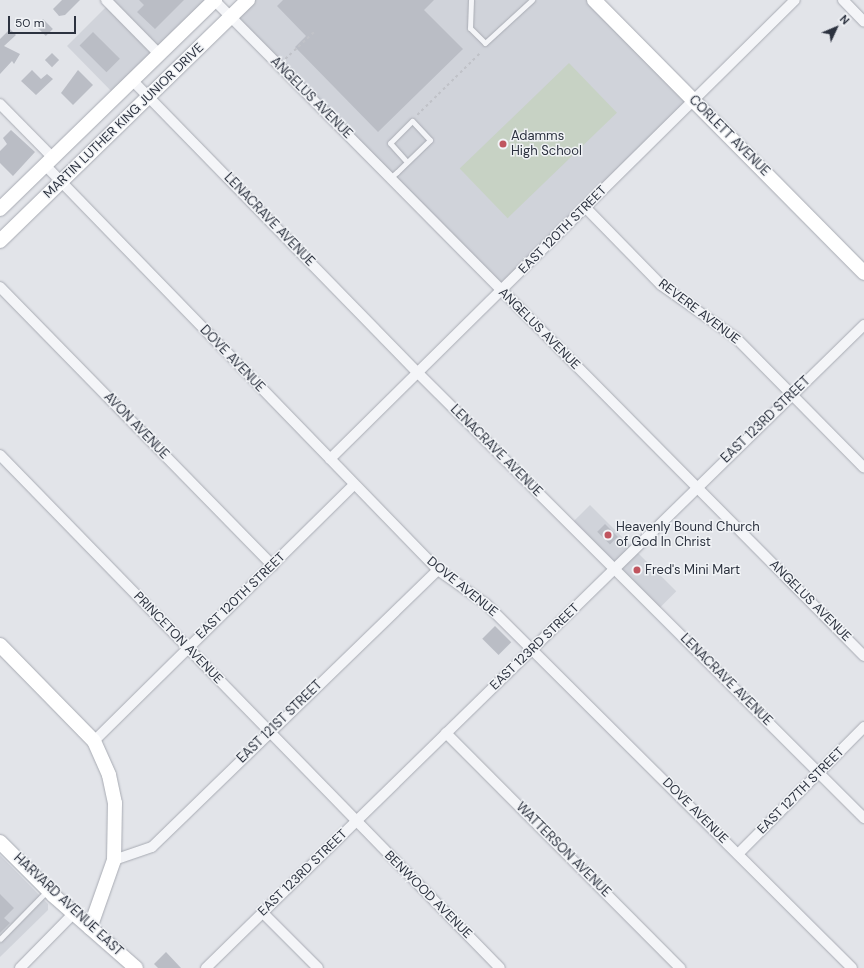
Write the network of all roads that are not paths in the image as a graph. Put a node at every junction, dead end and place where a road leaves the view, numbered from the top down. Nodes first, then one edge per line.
1 (106, 0) edge
2 (215, 0) edge
3 (248, 0) edge
4 (471, 0) edge
5 (532, 0) edge
6 (594, 0) edge
7 (795, 0) edge
8 (843, 0) edge
9 (231, 17) junction
10 (864, 22) edge
11 (159, 54) junction
12 (132, 80) junction
13 (148, 97) junction
14 (694, 101) junction
15 (0, 104) edge
16 (48, 161) junction
17 (407, 162) junction
18 (390, 178) junction
19 (61, 182) junction
20 (585, 207) junction
21 (0, 209) edge
22 (0, 241) edge
23 (864, 273) edge
24 (0, 287) edge
25 (501, 291) junction
26 (864, 325) edge
27 (419, 374) junction
28 (792, 394) junction
29 (0, 455) edge
30 (330, 459) junction
31 (864, 468) edge
32 (354, 485) junction
33 (697, 488) junction
34 (272, 566) junction
35 (438, 570) junction
36 (615, 570) junction
37 (0, 645) edge
38 (188, 647) junction
39 (533, 649) junction
40 (864, 656) edge
41 (864, 727) edge
42 (270, 732) junction
43 (446, 733) junction
44 (94, 741) junction
45 (819, 773) junction
46 (864, 818) edge
47 (355, 822) junction
48 (2, 849) edge
49 (738, 854) junction
50 (114, 860) junction
51 (48, 890) junction
52 (262, 912) junction
53 (74, 914) junction
54 (90, 928) junction
55 (0, 939) edge
56 (20, 968) edge
57 (136, 968) edge
58 (206, 968) edge
59 (318, 968) edge
60 (500, 968) edge
61 (680, 968) edge
62 (852, 968) edge

1 - 11 street
2 - 9 street, ANGELUS AVENUE
2 - 11 main road, MARTIN LUTHER KING JUNIOR DRIVE
3 - 9 main road, MARTIN LUTHER KING JUNIOR DRIVE
4 - 5 lane
6 - 14 main road, CORLETT AVENUE
7 - 14 street, EAST 120TH STREET
8 - 10 street
9 - 13 main road, MARTIN LUTHER KING JUNIOR DRIVE
9 - 18 street, ANGELUS AVENUE
11 - 12 main road, MARTIN LUTHER KING JUNIOR DRIVE
12 - 13 street, LENACRAVE AVENUE
12 - 16 main road, MARTIN LUTHER KING JUNIOR DRIVE
13 - 19 main road, MARTIN LUTHER KING JUNIOR DRIVE
13 - 27 street, LENACRAVE AVENUE
14 - 20 street, EAST 120TH STREET
14 - 23 main road, CORLETT AVENUE
15 - 16 street, DOVE AVENUE
16 - 19 street, DOVE AVENUE
16 - 21 main road, MARTIN LUTHER KING JUNIOR DRIVE
17 - 17 lane
17 - 18 lane
18 - 25 street, ANGELUS AVENUE
19 - 22 main road, MARTIN LUTHER KING JUNIOR DRIVE
19 - 30 street, DOVE AVENUE
20 - 25 street, EAST 120TH STREET
20 - 28 street, REVERE AVENUE
24 - 34 street, AVON AVENUE
25 - 27 street, EAST 120TH STREET
25 - 33 street, ANGELUS AVENUE
26 - 28 street, EAST 123RD STREET
27 - 30 street, EAST 120TH STREET
27 - 36 street, LENACRAVE AVENUE
28 - 31 street, REVERE AVENUE
28 - 33 street, EAST 123RD STREET
29 - 38 street, PRINCETON AVENUE
30 - 32 street, DOVE AVENUE
32 - 34 street, EAST 120TH STREET
32 - 35 street, DOVE AVENUE
33 - 36 street, EAST 123RD STREET
33 - 40 street, ANGELUS AVENUE
34 - 38 street, EAST 120TH STREET
35 - 39 street, DOVE AVENUE
35 - 42 street, EAST 121ST STREET
36 - 39 street, EAST 123RD STREET
36 - 45 street, LENACRAVE AVENUE
37 - 44 main road
38 - 42 street, PRINCETON AVENUE
38 - 44 street, EAST 120TH STREET
39 - 43 street, EAST 123RD STREET
39 - 49 street, DOVE AVENUE
41 - 45 street, EAST 127TH STREET
42 - 47 street, PRINCETON AVENUE
42 - 50 street, EAST 121ST STREET
43 - 47 street, EAST 123RD STREET
43 - 61 street, WATTERSON AVENUE
44 - 50 main road
45 - 46 street, LENACRAVE AVENUE
45 - 49 street, EAST 127TH STREET
47 - 52 street, EAST 123RD STREET
47 - 60 street, BENWOOD AVENUE
48 - 51 main road, HARVARD AVENUE EAST
49 - 62 street, DOVE AVENUE
50 - 54 main road
51 - 53 main road, HARVARD AVENUE EAST
51 - 55 lane
52 - 58 street, EAST 123RD STREET
52 - 59 street
53 - 54 main road, HARVARD AVENUE EAST
53 - 56 street
54 - 57 main road, HARVARD AVENUE EAST

